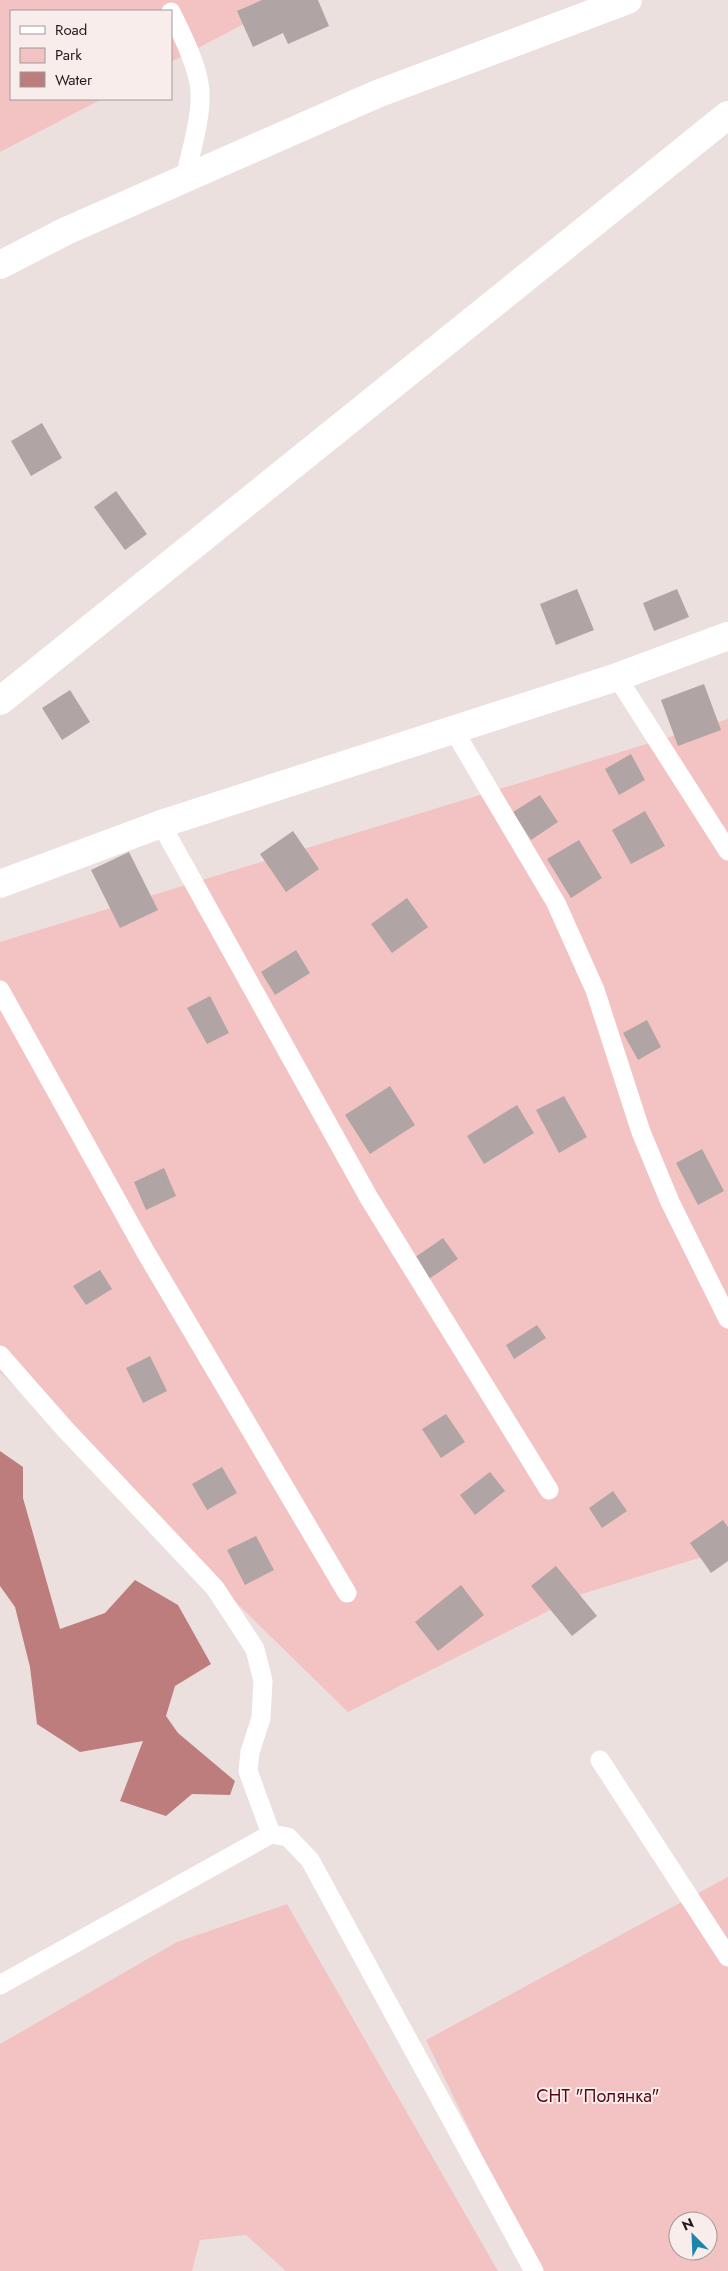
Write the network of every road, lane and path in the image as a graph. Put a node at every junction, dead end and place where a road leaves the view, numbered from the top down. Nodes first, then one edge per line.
1 (628, 0) edge
2 (172, 14) edge
3 (728, 115) edge
4 (185, 178) junction
5 (0, 264) edge
6 (728, 636) edge
7 (618, 677) junction
8 (0, 701) edge
9 (452, 729) junction
10 (162, 824) junction
11 (728, 851) edge
12 (0, 884) edge
13 (0, 990) edge
14 (728, 1319) edge
15 (0, 1355) edge
16 (549, 1490) dead end
17 (347, 1593) dead end
18 (600, 1760) dead end
19 (271, 1834) junction
20 (728, 1957) edge
21 (0, 1985) edge
22 (534, 2271) edge

1 - 4 street
2 - 4 lane
3 - 8 street
4 - 5 street
6 - 7 street
7 - 9 street
7 - 11 lane
9 - 10 street
9 - 14 lane
10 - 12 street
10 - 16 lane
13 - 17 lane
15 - 19 lane
18 - 20 lane
19 - 21 lane
19 - 22 lane

